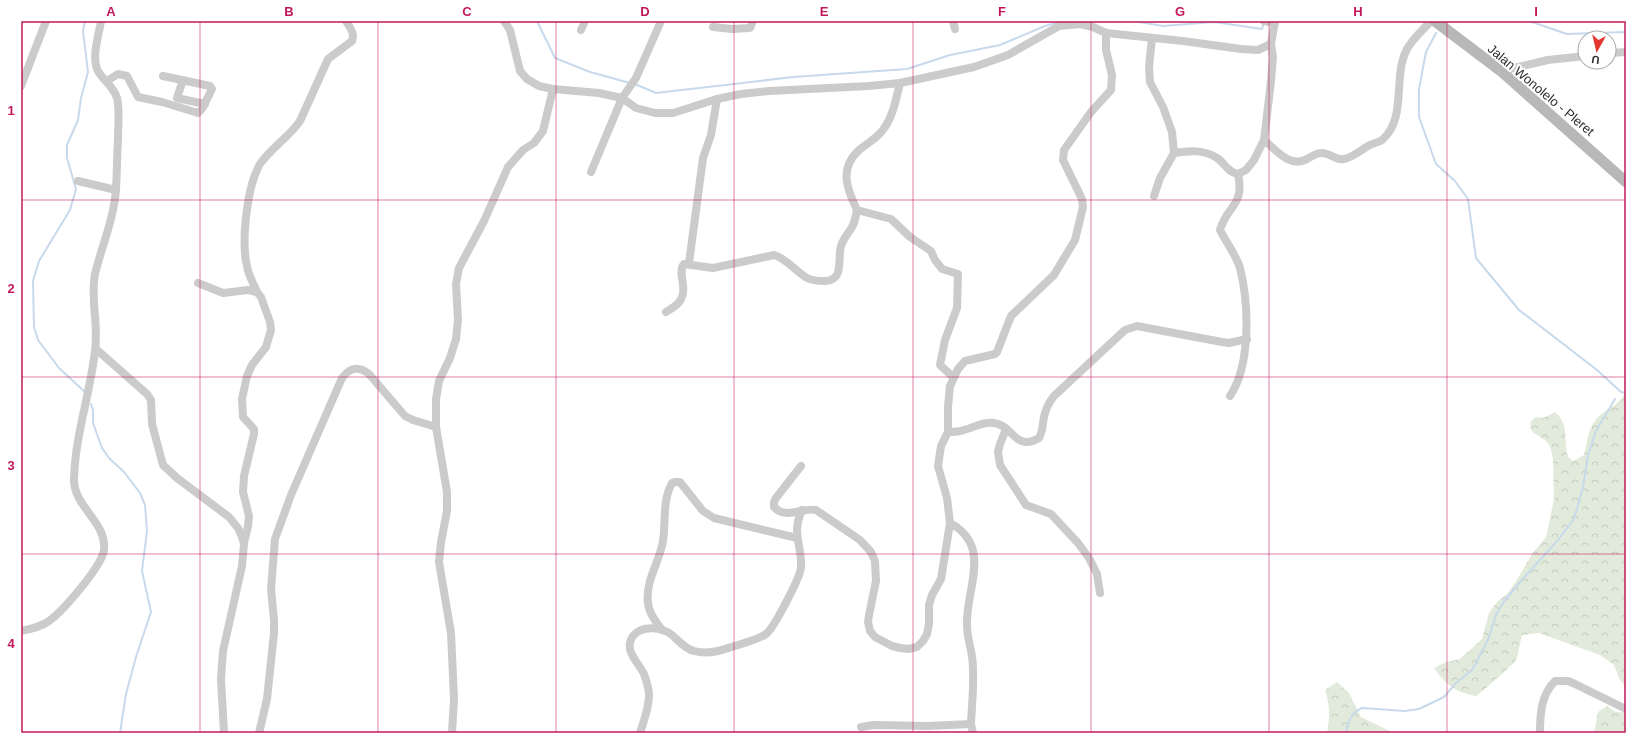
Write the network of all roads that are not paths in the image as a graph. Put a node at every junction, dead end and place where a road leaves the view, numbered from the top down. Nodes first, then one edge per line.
1 (46, 21) edge
2 (102, 21) edge
3 (346, 21) edge
4 (504, 21) edge
5 (584, 21) edge
6 (661, 21) edge
7 (753, 21) edge
8 (1431, 21) edge
9 (1435, 21) edge
10 (1271, 22) edge
11 (713, 27) dead end
12 (581, 30) dead end
13 (1106, 33) junction
14 (1152, 38) junction
15 (1271, 44) junction
16 (1577, 57) edge
17 (1501, 71) junction
18 (23, 73) edge
19 (163, 76) dead end
20 (183, 80) junction
21 (107, 81) junction
22 (900, 83) junction
23 (21, 86) edge
24 (553, 89) junction
25 (622, 98) junction
26 (717, 99) junction
27 (205, 104) junction
28 (1264, 140) junction
29 (1174, 153) junction
30 (591, 172) dead end
31 (1238, 174) junction
32 (78, 181) dead end
33 (1626, 182) edge
34 (116, 190) junction
35 (1154, 196) dead end
36 (857, 210) junction
37 (689, 263) junction
38 (198, 283) dead end
39 (257, 292) junction
40 (666, 312) dead end
41 (1247, 339) junction
42 (96, 349) junction
43 (953, 376) junction
44 (1230, 396) dead end
45 (436, 427) junction
46 (1006, 429) junction
47 (948, 432) junction
48 (801, 466) dead end
49 (802, 510) junction
50 (950, 523) junction
51 (796, 538) junction
52 (244, 544) junction
53 (1100, 593) dead end
54 (662, 630) junction
55 (21, 631) edge
56 (1626, 709) edge
57 (970, 724) junction
58 (861, 727) dead end
59 (224, 733) edge
60 (259, 733) edge
61 (452, 733) edge
62 (640, 733) edge
63 (973, 733) edge
64 (1540, 733) edge

1 - 18 street
2 - 21 street
3 - 39 street
4 - 24 street
5 - 12 street
6 - 25 street
7 - 11 street
8 - 28 street
9 - 17 main road, Jalan Wonolelo - Pleret
10 - 15 street
13 - 14 street
13 - 22 street
13 - 43 street
14 - 15 street
14 - 29 street
15 - 28 street
16 - 17 street
17 - 33 main road, Jalan Wonolelo - Pleret
18 - 23 street
19 - 20 street
20 - 27 street
20 - 27 street
21 - 27 street
21 - 34 street
22 - 26 street
22 - 36 street
24 - 25 street
24 - 45 street
25 - 26 street
25 - 30 street
26 - 37 street
28 - 31 street
29 - 31 street
29 - 35 street
31 - 41 street
32 - 34 street
34 - 42 street
36 - 37 street
36 - 43 street
37 - 40 street
38 - 39 street
39 - 52 street
41 - 44 street
41 - 46 street
42 - 52 street
42 - 55 street
43 - 47 street
45 - 60 street
45 - 61 street
46 - 47 street
46 - 53 street
47 - 50 street
48 - 49 street
49 - 50 street
49 - 51 street
50 - 57 street
51 - 54 street
51 - 54 street
52 - 59 street
54 - 62 street
56 - 64 street
57 - 58 street
57 - 63 street

